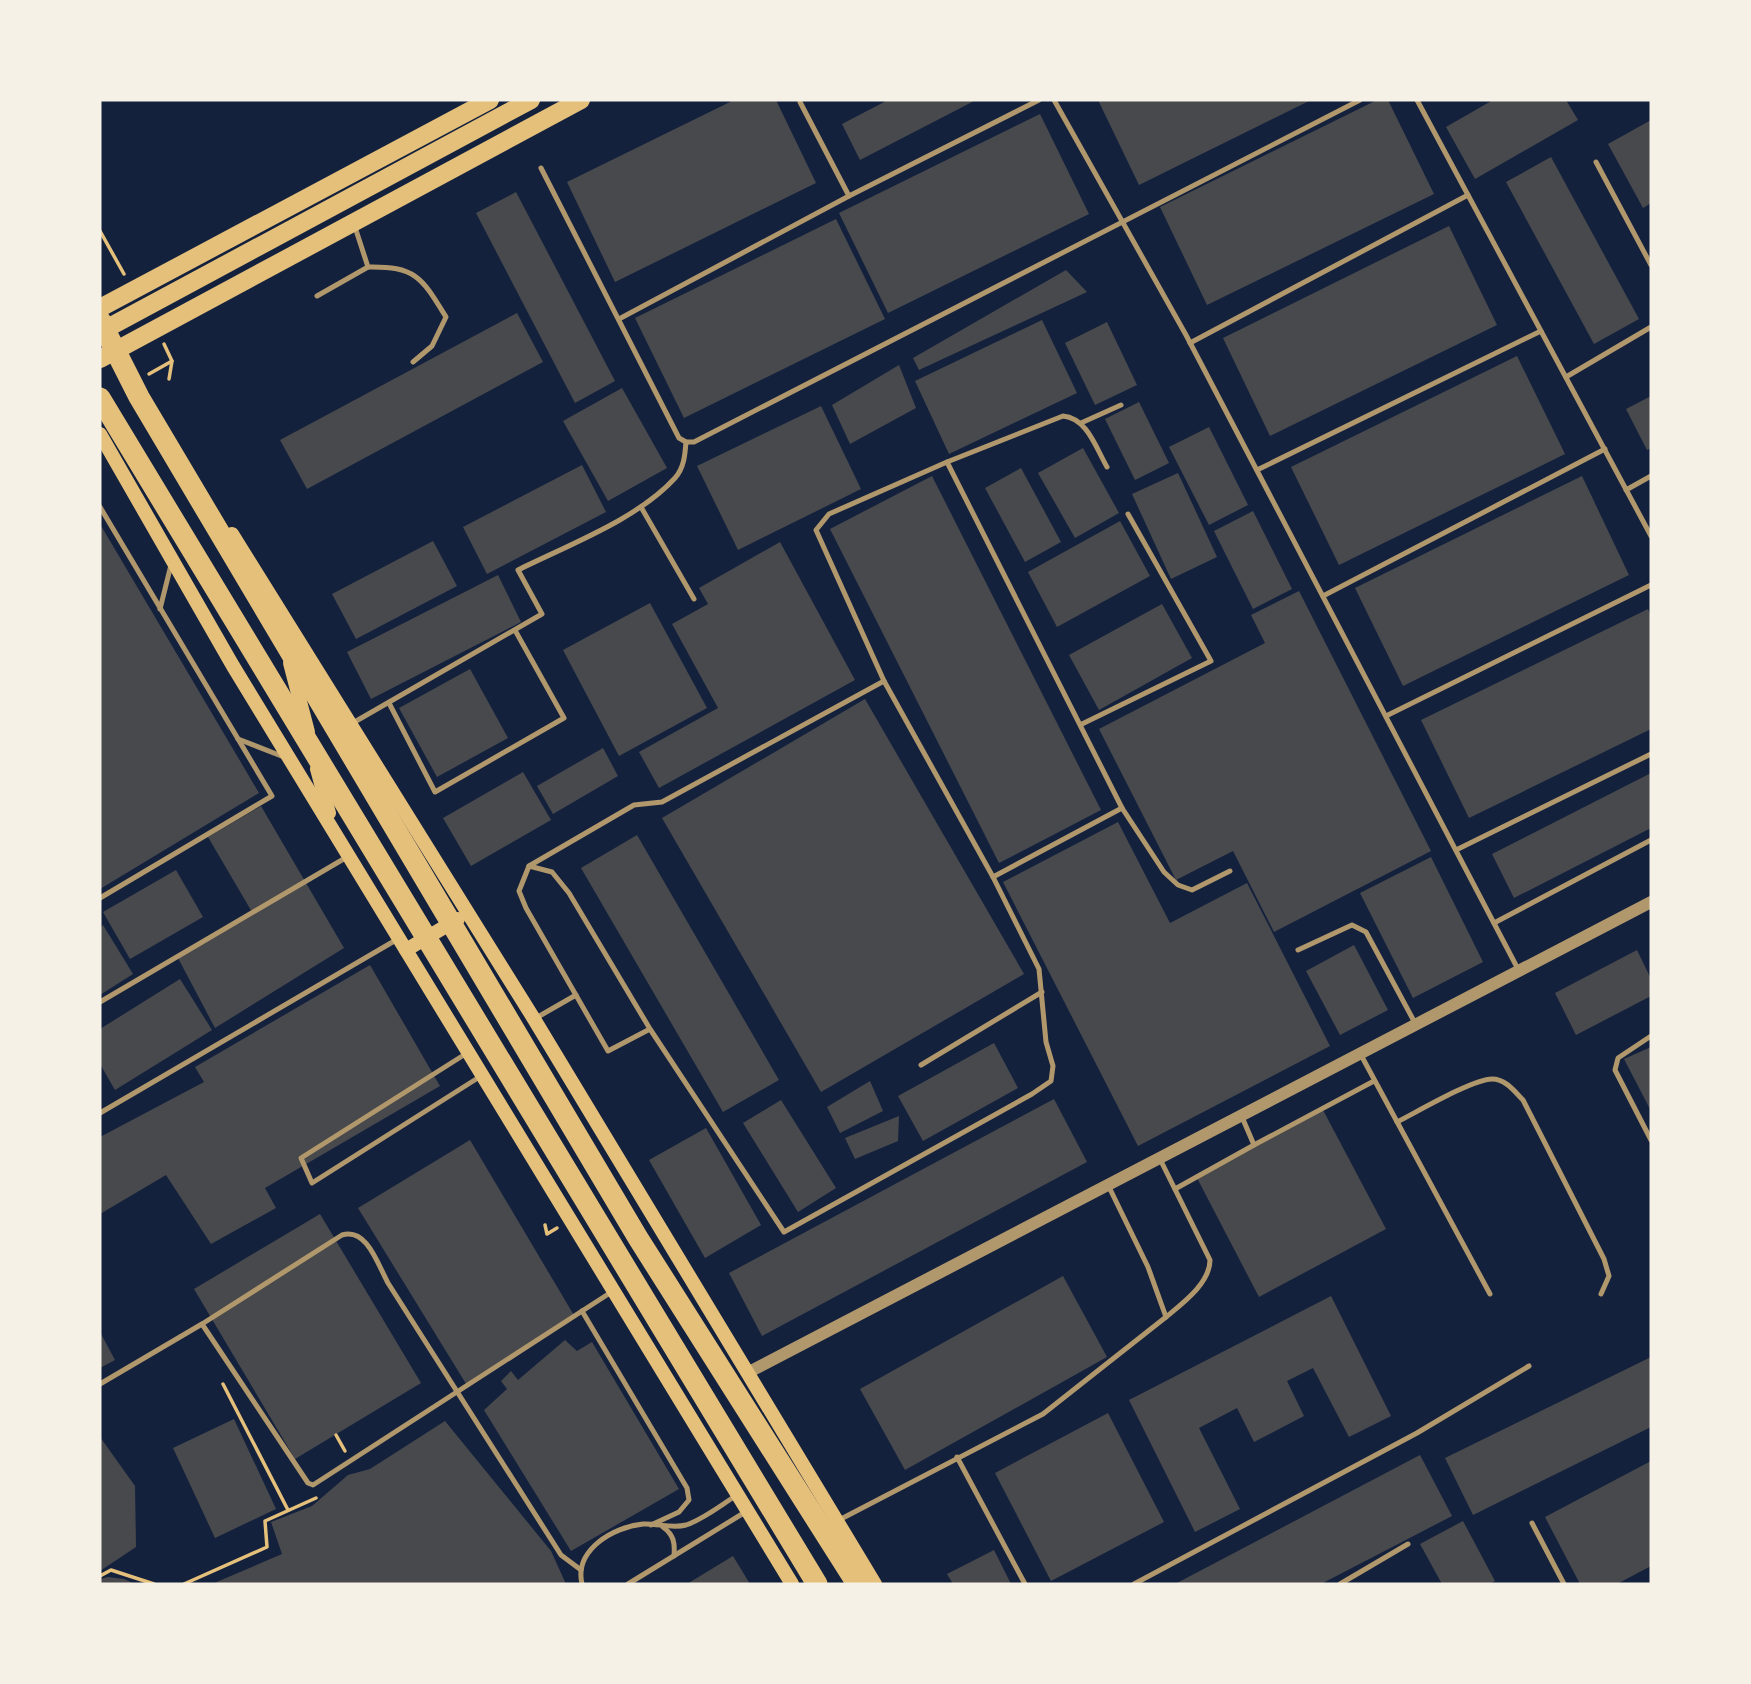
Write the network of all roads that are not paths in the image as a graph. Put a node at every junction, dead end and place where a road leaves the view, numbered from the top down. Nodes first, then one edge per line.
1 (490, 100) edge
2 (531, 100) edge
3 (581, 100) edge
4 (1039, 100) edge
5 (1054, 100) edge
6 (1360, 100) edge
7 (1417, 100) edge
8 (800, 102) dead end
9 (402, 148) junction
10 (1596, 162) dead end
11 (541, 168) dead end
12 (425, 183) junction
13 (1468, 195) junction
14 (849, 196) junction
15 (353, 221) junction
16 (1124, 223) junction
17 (1651, 265) edge
18 (368, 267) junction
19 (317, 296) dead end
20 (100, 308) edge
21 (100, 314) edge
22 (619, 319) junction
23 (100, 320) edge
24 (1651, 327) edge
25 (1541, 331) junction
26 (100, 332) edge
27 (1190, 343) junction
28 (119, 349) junction
29 (100, 359) edge
30 (413, 362) dead end
31 (1566, 377) junction
32 (100, 398) edge
33 (1121, 405) dead end
34 (1082, 423) junction
35 (100, 435) edge
36 (686, 442) junction
37 (1605, 449) junction
38 (947, 461) junction
39 (1107, 467) dead end
40 (1257, 470) junction
41 (1651, 476) edge
42 (1626, 490) junction
43 (100, 507) edge
44 (641, 507) junction
45 (1128, 514) dead end
46 (1651, 536) edge
47 (172, 560) junction
48 (1651, 585) edge
49 (1323, 596) junction
50 (694, 599) dead end
51 (274, 601) junction
52 (160, 609) junction
53 (516, 632) junction
54 (884, 681) junction
55 (389, 703) junction
56 (1386, 716) junction
57 (351, 724) junction
58 (1082, 724) junction
59 (237, 738) junction
60 (1651, 754) edge
61 (290, 759) junction
62 (1122, 808) junction
63 (332, 826) junction
64 (1651, 840) edge
65 (1456, 850) junction
66 (349, 855) junction
67 (529, 866) junction
68 (1230, 871) dead end
69 (993, 877) junction
70 (100, 898) edge
71 (1651, 902) edge
72 (468, 913) junction
73 (1494, 923) junction
74 (403, 944) junction
75 (1298, 950) dead end
76 (1519, 971) junction
77 (1042, 992) junction
78 (576, 995) junction
79 (100, 1002) edge
80 (534, 1019) junction
81 (1417, 1026) junction
82 (650, 1029) junction
83 (1651, 1036) edge
84 (467, 1053) junction
85 (1361, 1055) junction
86 (921, 1065) dead end
87 (482, 1076) junction
88 (1374, 1081) junction
89 (100, 1113) edge
90 (1241, 1114) junction
91 (1397, 1122) junction
92 (1651, 1140) edge
93 (1254, 1145) junction
94 (1159, 1157) junction
95 (1107, 1184) junction
96 (1175, 1189) junction
97 (613, 1290) junction
98 (1490, 1294) dead end
99 (1601, 1294) dead end
100 (582, 1311) junction
101 (1166, 1317) junction
102 (202, 1324) junction
103 (1530, 1366) dead end
104 (747, 1373) junction
105 (100, 1384) edge
106 (457, 1392) junction
107 (957, 1457) junction
108 (737, 1495) junction
109 (747, 1511) junction
110 (836, 1521) junction
111 (1532, 1523) dead end
112 (651, 1525) junction
113 (660, 1525) junction
114 (1408, 1545) dead end
115 (674, 1556) junction
116 (581, 1570) junction
117 (582, 1584) edge
118 (628, 1584) edge
119 (792, 1584) edge
120 (817, 1584) edge
121 (856, 1584) edge
122 (875, 1584) edge
123 (1026, 1584) edge
124 (1134, 1584) edge
125 (1340, 1584) edge
126 (1564, 1584) edge

1 - 9 main road
2 - 26 main road
3 - 12 main road
4 - 14 lane
5 - 16 lane
6 - 16 lane
7 - 13 lane
8 - 14 lane
9 - 12 main road
9 - 20 main road
10 - 17 lane
11 - 22 lane
12 - 15 main road
13 - 25 lane
13 - 27 lane
14 - 22 lane
15 - 18 lane
15 - 28 main road
16 - 27 lane
16 - 36 lane
18 - 19 lane
18 - 30 lane
21 - 28 main road
22 - 36 lane
23 - 121 highway
24 - 31 lane
25 - 31 lane
25 - 40 lane
27 - 40 lane
28 - 29 main road
28 - 51 main road
31 - 37 lane
32 - 120 highway
33 - 34 lane
34 - 38 lane
34 - 39 lane
35 - 47 main road
36 - 44 lane
37 - 42 lane
37 - 49 lane
38 - 54 lane
38 - 58 lane
40 - 49 lane
41 - 42 lane
42 - 46 lane
43 - 52 lane
44 - 50 lane
44 - 53 lane
45 - 58 lane
47 - 52 lane
47 - 61 main road
48 - 56 lane
49 - 56 lane
51 - 57 main road
51 - 63 main road
52 - 59 lane
53 - 55 lane
53 - 55 lane
54 - 67 lane
54 - 69 lane
55 - 57 lane
56 - 65 lane
57 - 72 main road
58 - 62 lane
59 - 61 lane
59 - 70 lane
60 - 65 lane
61 - 63 main road
62 - 68 lane
62 - 69 lane
63 - 66 main road
64 - 73 lane
65 - 73 lane
66 - 74 main road
66 - 79 lane
67 - 78 lane
67 - 82 lane
69 - 77 lane
71 - 76 street
72 - 74 main road
72 - 80 main road
73 - 76 lane
74 - 84 main road
74 - 89 lane
75 - 81 lane
76 - 81 street
77 - 82 lane
77 - 86 lane
78 - 80 lane
78 - 82 lane
80 - 104 main road
81 - 85 street
83 - 92 lane
84 - 87 main road
84 - 87 lane
85 - 88 lane
85 - 90 street
87 - 97 main road
88 - 91 lane
88 - 93 lane
90 - 93 lane
90 - 94 street
91 - 98 lane
91 - 99 lane
93 - 96 lane
94 - 95 street
94 - 96 lane
95 - 101 lane
95 - 104 street
96 - 101 lane
97 - 100 lane
97 - 108 main road
100 - 106 lane
100 - 112 lane
101 - 107 lane
102 - 105 lane
102 - 106 lane
102 - 106 lane
103 - 124 lane
104 - 110 main road
106 - 116 lane
107 - 110 lane
107 - 123 lane
108 - 109 main road
108 - 113 lane
109 - 115 lane
109 - 119 main road
110 - 122 main road
111 - 126 lane
112 - 113 lane
112 - 116 lane
113 - 115 lane
114 - 125 lane
115 - 118 lane
116 - 117 lane

